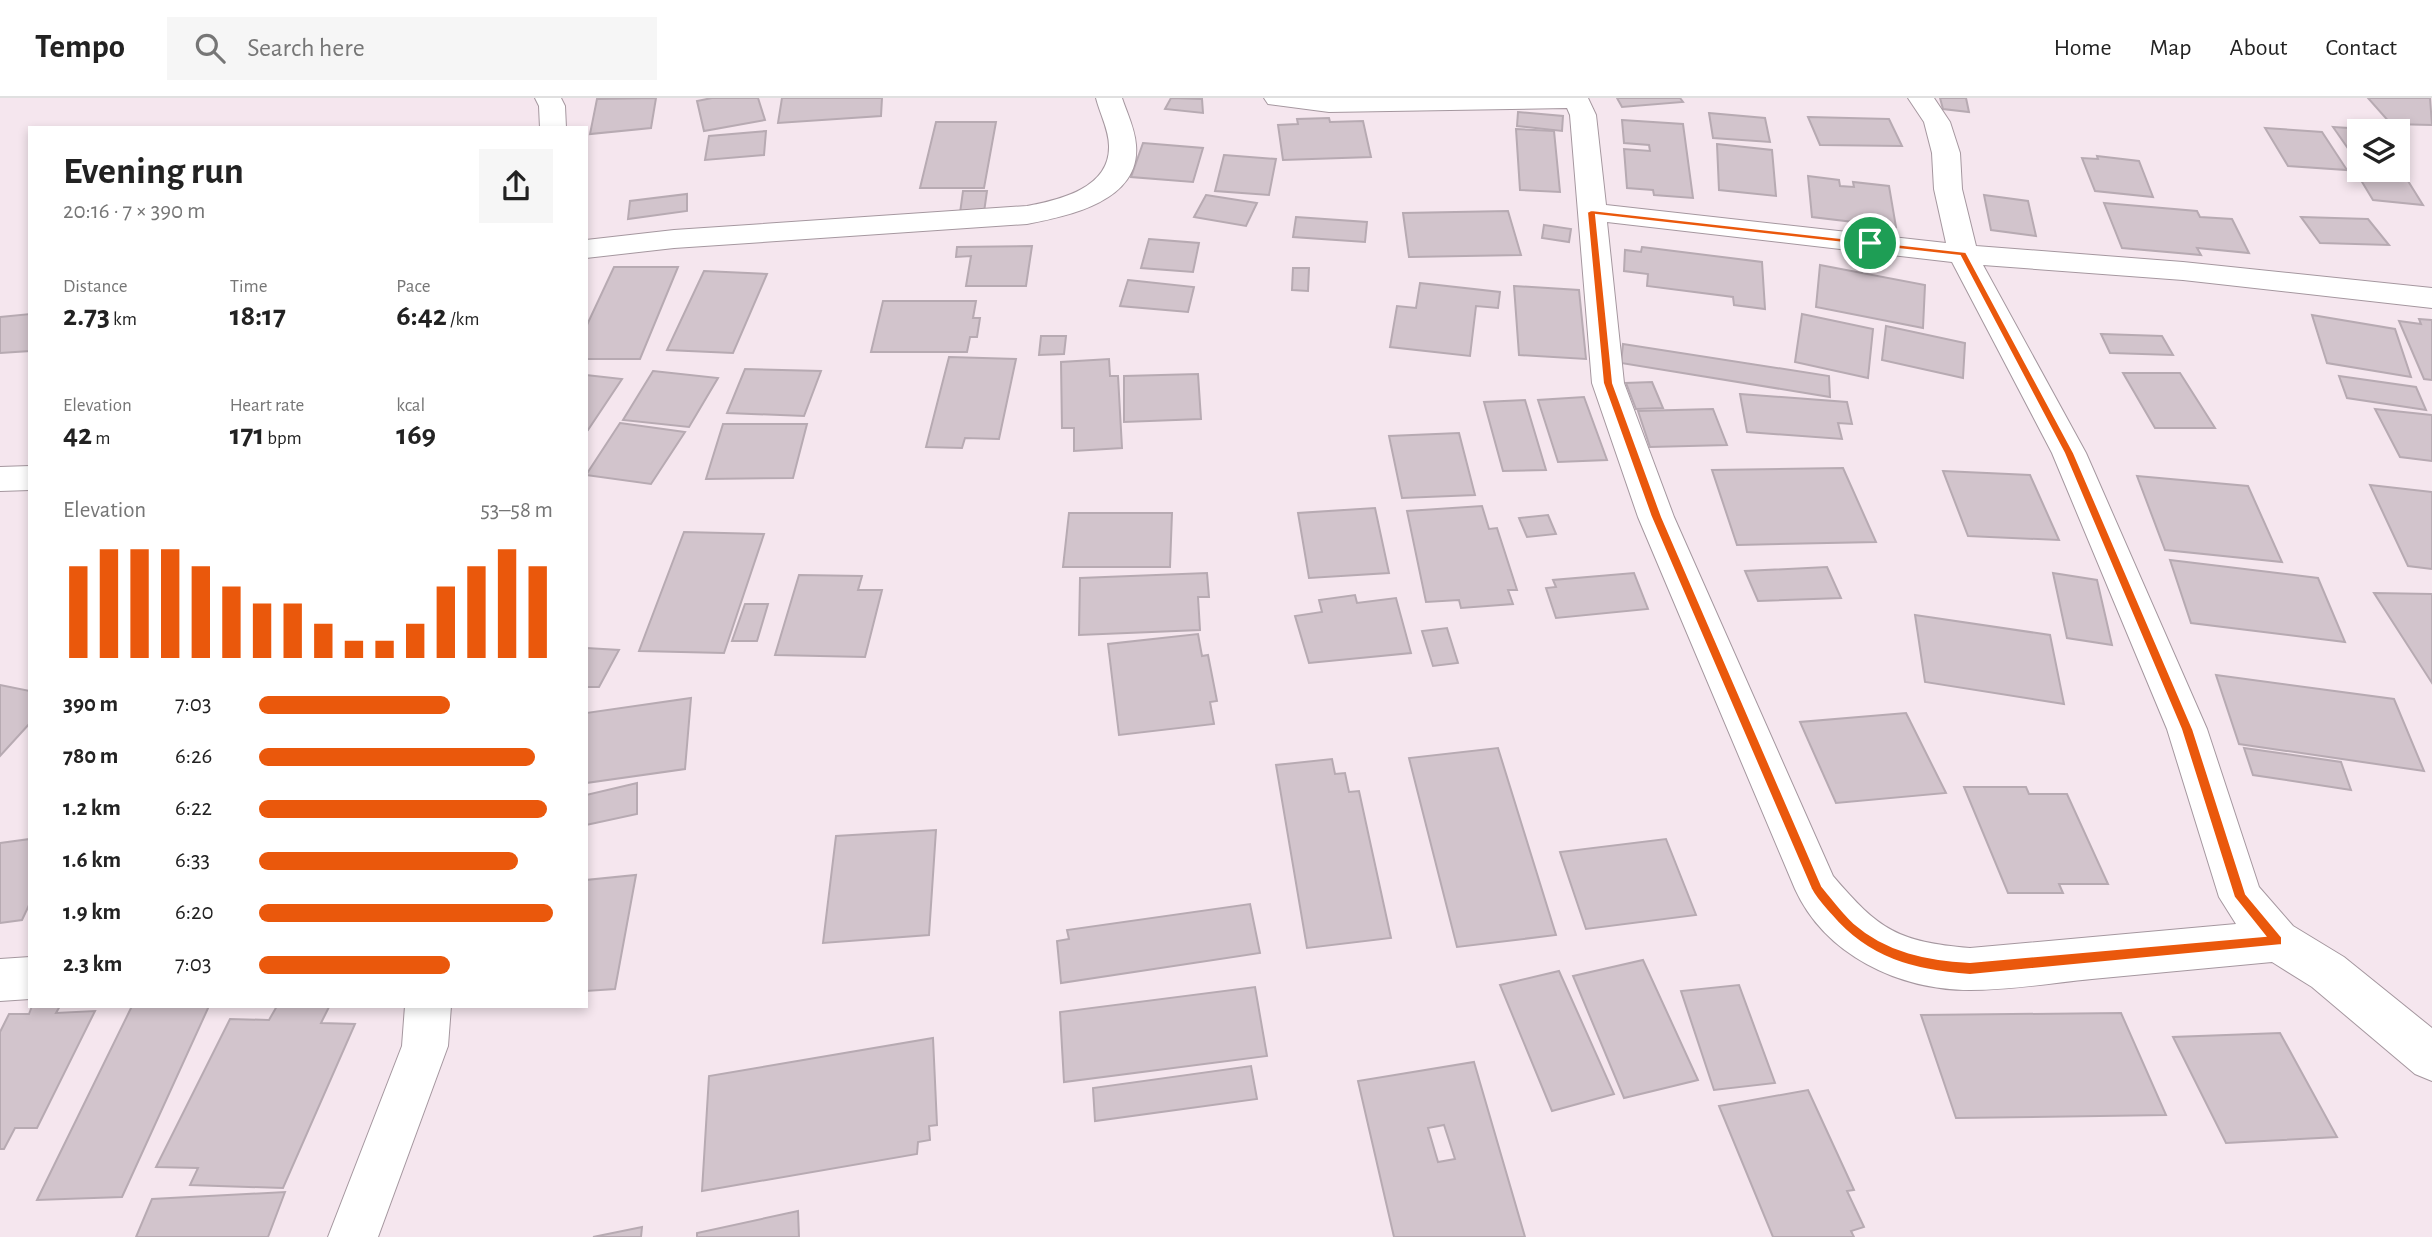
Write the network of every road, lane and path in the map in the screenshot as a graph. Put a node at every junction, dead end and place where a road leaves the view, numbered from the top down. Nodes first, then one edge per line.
1 (548, 98) edge
2 (1108, 98) edge
3 (1277, 98) edge
4 (1921, 98) edge
5 (1575, 99) edge
6 (553, 126) edge
7 (1591, 212) junction
8 (588, 249) edge
9 (1963, 254) junction
10 (2432, 298) edge
11 (28, 478) edge
12 (0, 480) edge
13 (2277, 941) junction
14 (28, 978) edge
15 (0, 980) edge
16 (428, 1008) edge
17 (2432, 1058) edge
18 (353, 1237) edge

1 - 6 street
2 - 8 street
3 - 5 street
4 - 9 street
5 - 7 street
7 - 9 street
7 - 13 street
9 - 10 street
9 - 13 street
11 - 12 street
13 - 17 street
14 - 15 street
16 - 18 street

